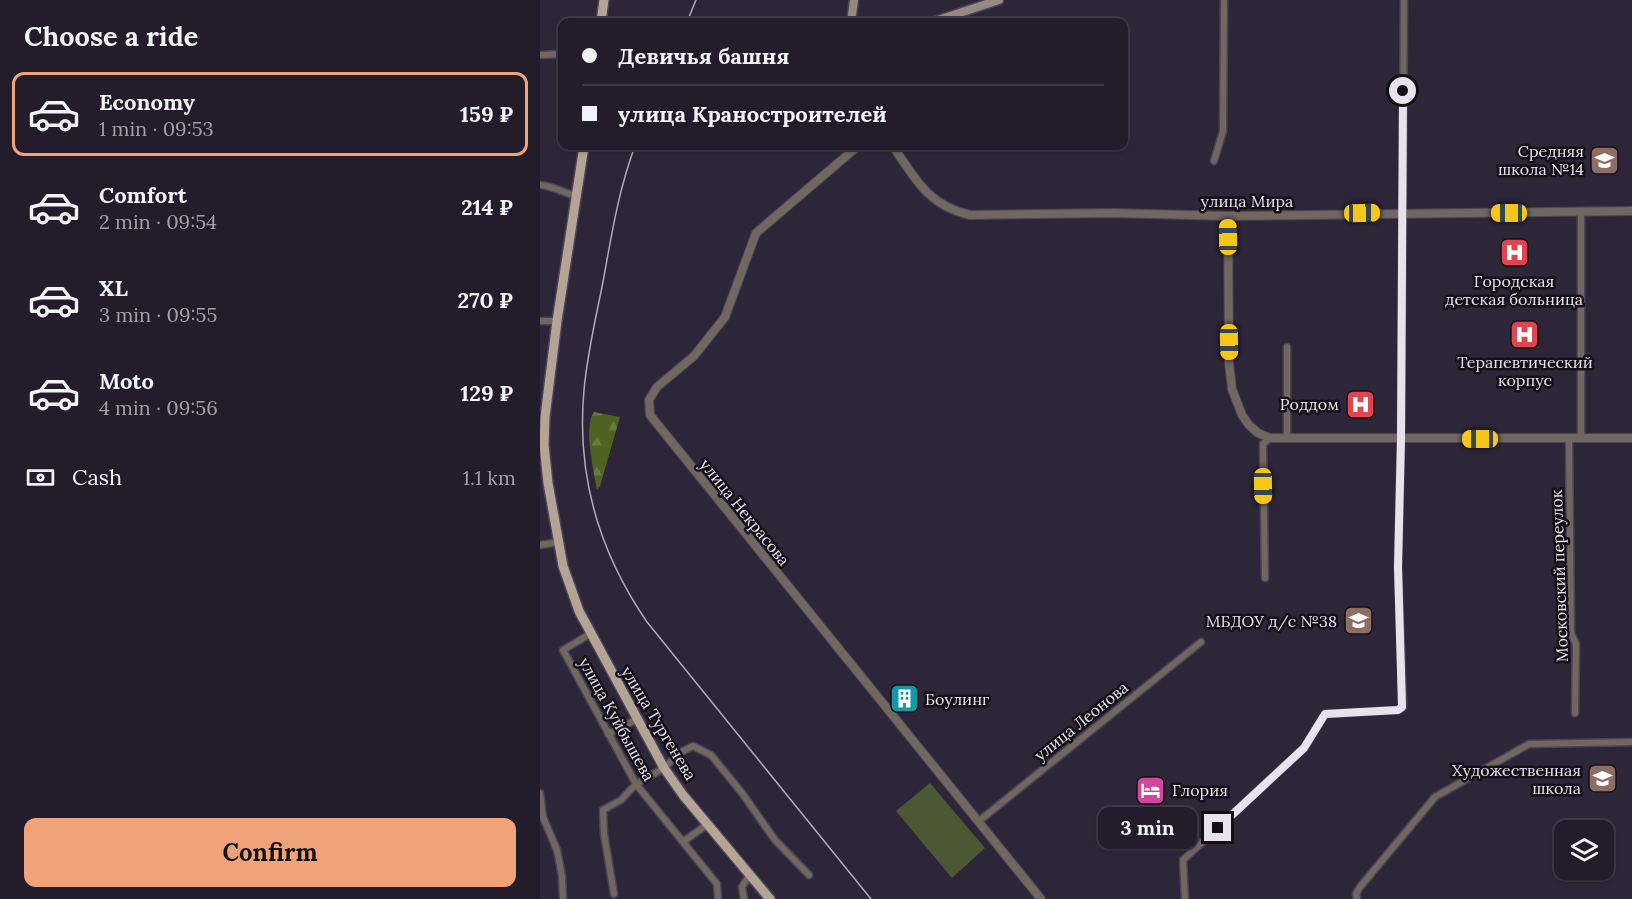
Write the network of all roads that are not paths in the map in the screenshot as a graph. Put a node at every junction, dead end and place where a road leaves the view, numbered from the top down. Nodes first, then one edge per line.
1 (604, 0) edge
2 (854, 0) edge
3 (999, 0) edge
4 (1224, 0) edge
5 (1404, 0) edge
6 (602, 18) edge
7 (852, 18) edge
8 (944, 18) edge
9 (558, 54) edge
10 (540, 55) edge
11 (583, 150) edge
12 (853, 150) edge
13 (896, 150) edge
14 (1214, 161) dead end
15 (540, 185) edge
16 (577, 196) junction
17 (1581, 211) junction
18 (1632, 211) edge
19 (1403, 212) junction
20 (1228, 216) junction
21 (540, 321) edge
22 (557, 321) junction
23 (1287, 347) dead end
24 (1270, 438) junction
25 (1287, 438) junction
26 (1569, 438) junction
27 (1581, 438) junction
28 (1632, 438) edge
29 (1401, 439) junction
30 (558, 542) junction
31 (540, 545) edge
32 (1265, 578) dead end
33 (590, 634) junction
34 (1201, 642) dead end
35 (1575, 713) dead end
36 (637, 719) junction
37 (608, 734) junction
38 (1632, 742) edge
39 (664, 768) junction
40 (636, 784) junction
41 (540, 793) edge
42 (979, 821) junction
43 (708, 824) junction
44 (684, 841) junction
45 (750, 874) junction
46 (809, 874) dead end
47 (614, 894) dead end
48 (563, 899) edge
49 (718, 899) edge
50 (744, 899) edge
51 (770, 899) edge
52 (1041, 899) edge
53 (1185, 899) edge
54 (1357, 899) edge

1 - 6 main road
2 - 7 main road
3 - 8 main road
4 - 14 street
5 - 19 street
9 - 10 street
11 - 16 main road, улица Тургенева
12 - 42 street, улица Некрасова
13 - 20 street, улица Мира
15 - 16 street
16 - 22 main road, улица Тургенева
17 - 18 street, улица Мира
17 - 19 street, улица Мира
17 - 27 street
19 - 20 street, улица Мира
19 - 29 street
20 - 24 street
21 - 22 street
22 - 30 main road, улица Тургенева
23 - 25 street
24 - 25 street
24 - 32 street
25 - 29 street
26 - 27 street
26 - 29 street
26 - 35 street, Московский переулок
27 - 28 street
29 - 53 street
30 - 31 street
30 - 33 main road, улица Тургенева
33 - 36 main road, улица Тургенева
33 - 37 street, улица Куйбышева
34 - 42 street, улица Леонова
36 - 37 street
36 - 39 main road, улица Тургенева
37 - 40 street, улица Куйбышева
38 - 54 street
39 - 40 street
39 - 43 main road, улица Тургенева
39 - 46 street
40 - 44 street, улица Куйбышева
40 - 47 street
41 - 48 street
42 - 52 street, улица Некрасова
43 - 44 street
43 - 45 main road, улица Тургенева
44 - 49 street, улица Куйбышева
45 - 50 street
45 - 51 main road, улица Тургенева

